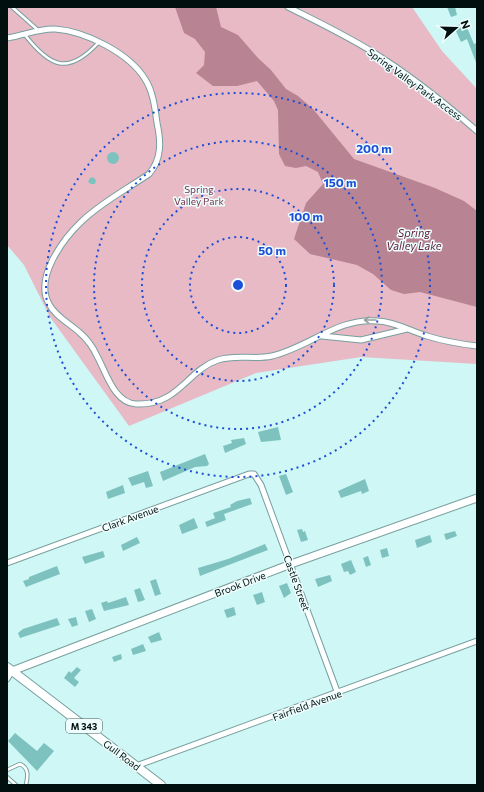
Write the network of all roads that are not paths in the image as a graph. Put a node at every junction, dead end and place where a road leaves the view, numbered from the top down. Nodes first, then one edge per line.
1 (12, 7) edge
2 (288, 7) edge
3 (39, 31) junction
4 (25, 35) junction
5 (7, 38) edge
6 (99, 42) junction
7 (477, 131) edge
8 (408, 329) junction
9 (322, 336) junction
10 (477, 346) edge
11 (254, 474) joint
12 (477, 498) edge
13 (7, 563) edge
14 (291, 564) junction
15 (477, 641) edge
16 (10, 669) edge
17 (7, 679) edge
18 (338, 694) junction
19 (136, 766) junction
20 (7, 770) edge
21 (7, 777) edge
22 (16, 785) edge
23 (26, 785) edge
24 (161, 785) edge

1 - 3 lane
2 - 7 street, Spring Valley Park Access
3 - 4 street
3 - 6 street
4 - 5 street
4 - 6 lane
6 - 9 street
8 - 9 street
8 -> 9 street
8 - 10 street
11 - 13 street, Clark Avenue
11 - 14 street, Castle Street
12 - 14 street, Brook Drive
14 - 16 street, Brook Drive
14 - 18 street, Castle Street
15 - 18 street, Fairfield Avenue
16 - 17 street
16 - 19 main road, Gull Road / M 343
18 - 19 street, Fairfield Avenue
19 - 24 main road, Gull Road / M 343
20 - 23 lane
21 - 22 lane

